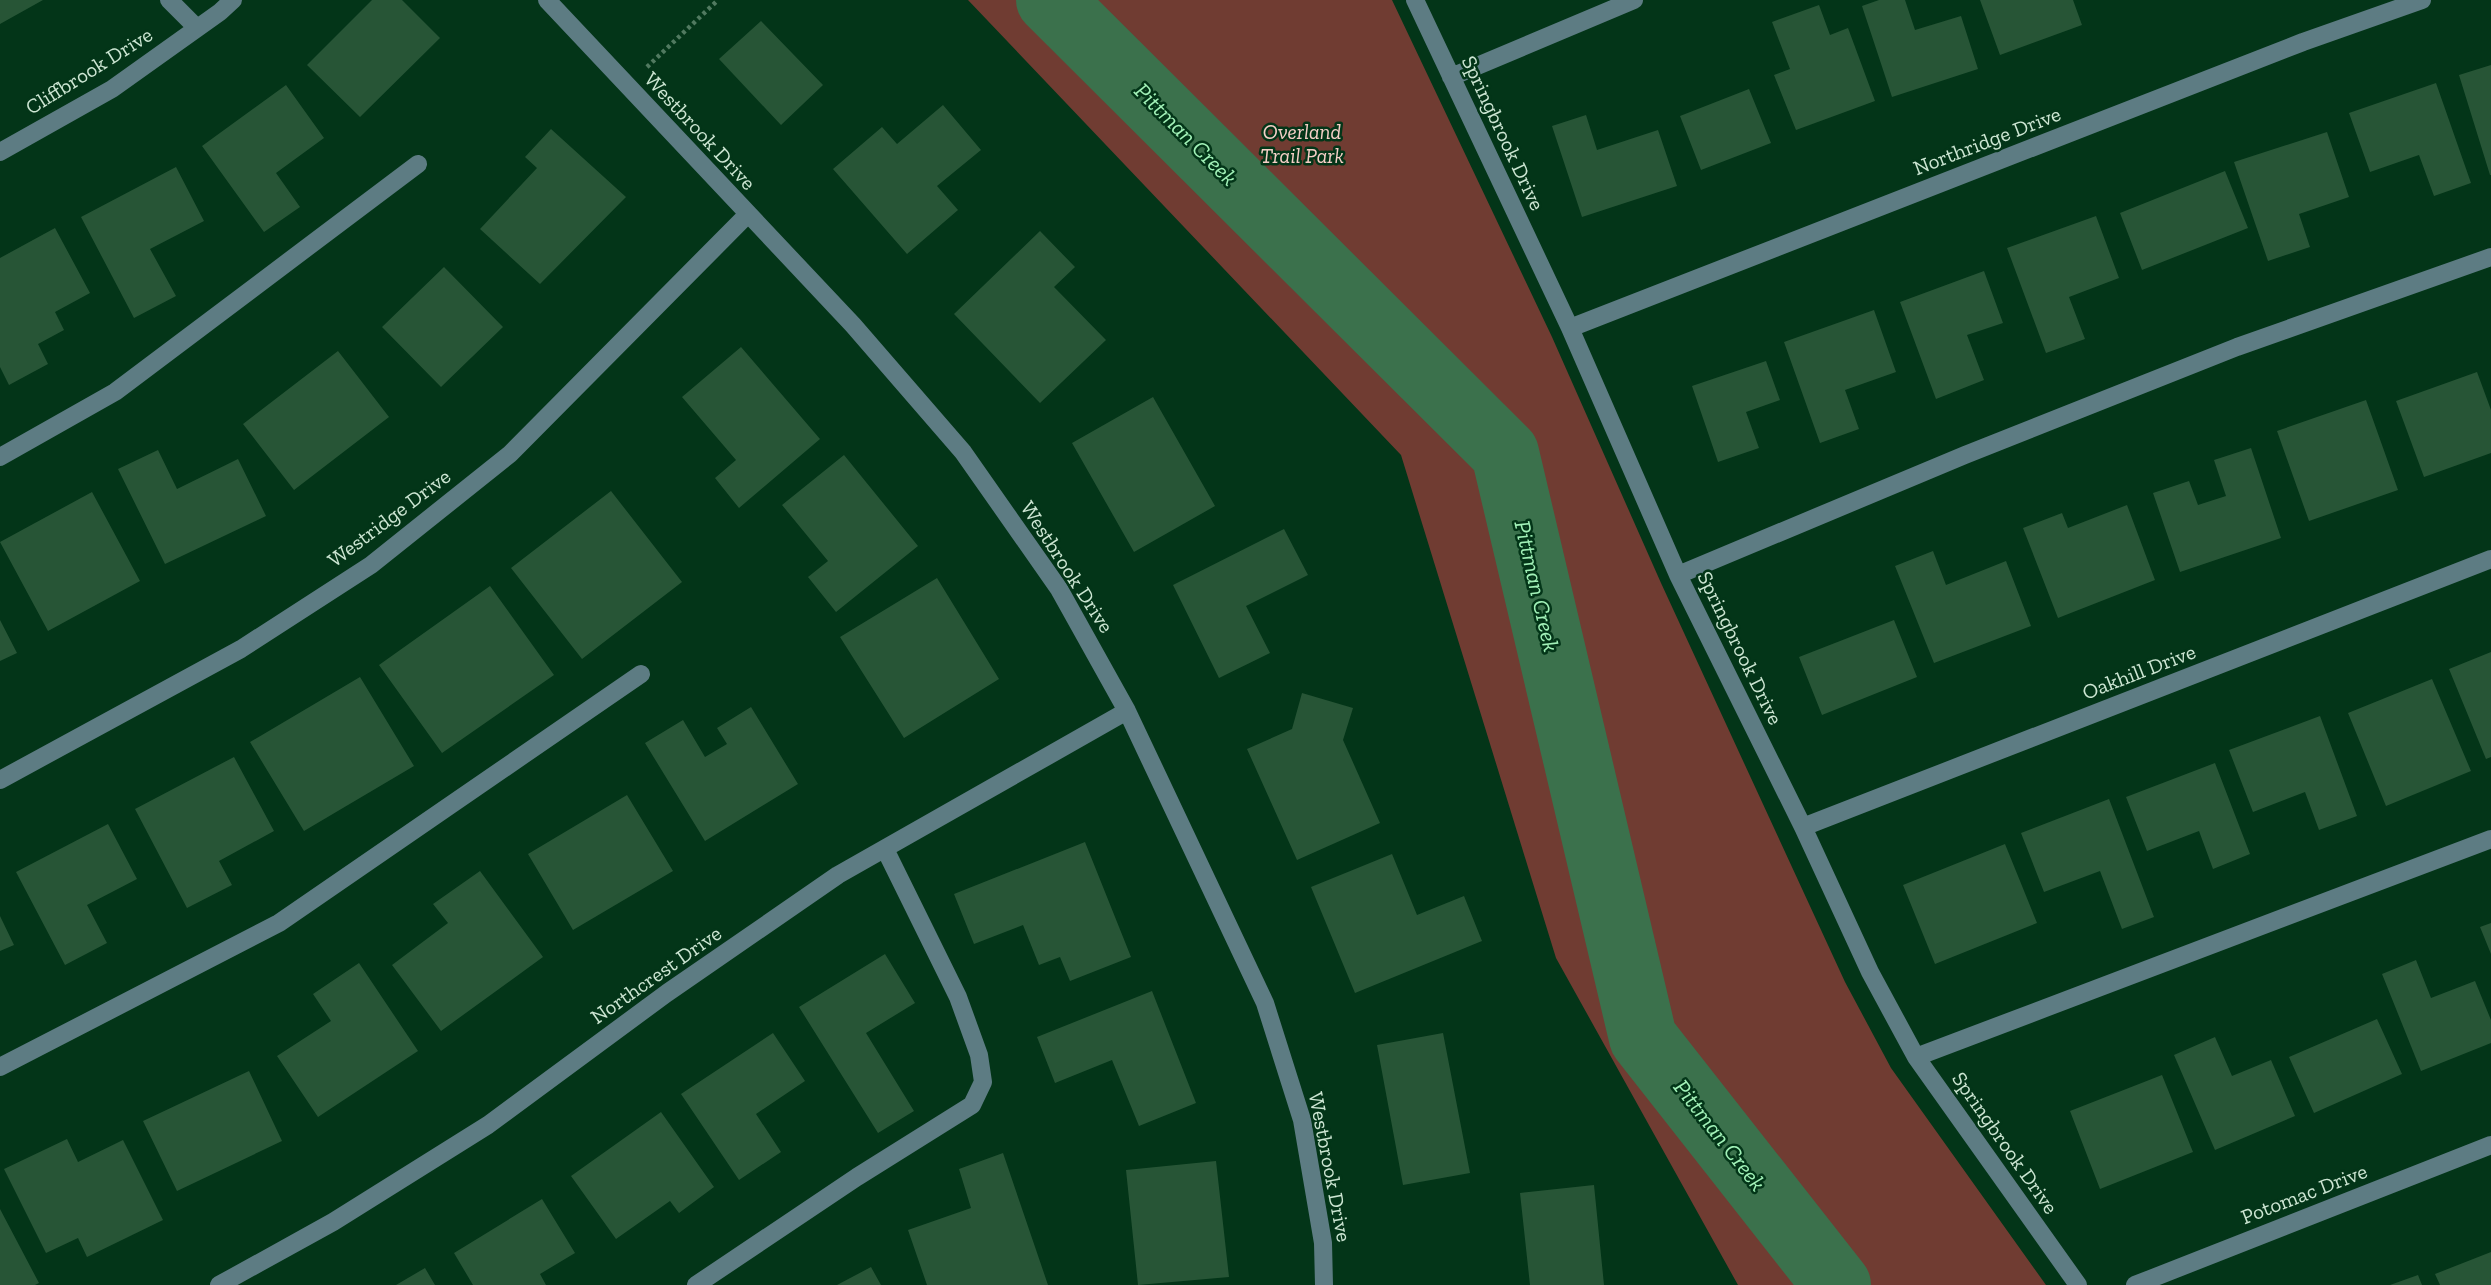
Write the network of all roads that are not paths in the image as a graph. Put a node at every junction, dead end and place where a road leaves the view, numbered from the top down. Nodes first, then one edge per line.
1 (169, 0) edge
2 (233, 0) edge
3 (547, 0) edge
4 (1415, 0) edge
5 (1634, 0) edge
6 (2422, 0) edge
7 (197, 28) junction
8 (1451, 76) junction
9 (0, 152) edge
10 (418, 164) dead end
11 (747, 215) junction
12 (2491, 257) edge
13 (1570, 328) junction
14 (0, 457) edge
15 (2491, 559) edge
16 (1678, 575) junction
17 (641, 674) dead end
18 (1127, 711) junction
19 (0, 780) edge
20 (1803, 827) junction
21 (2491, 839) edge
22 (885, 849) junction
23 (1916, 1057) junction
24 (0, 1067) edge
25 (2491, 1145) edge
26 (219, 1285) edge
27 (696, 1285) edge
28 (1324, 1285) edge
29 (2078, 1285) edge
30 (2135, 1285) edge

1 - 7 street
2 - 7 street, Cliffbrook Drive
3 - 11 street, Westbrook Drive
4 - 8 street, Springbrook Drive
5 - 8 street
6 - 13 street, Northridge Drive
7 - 9 street, Cliffbrook Drive
8 - 13 street, Springbrook Drive
10 - 14 street
11 - 18 street, Westbrook Drive
11 - 19 street, Westridge Drive
12 - 16 street
13 - 16 street, Springbrook Drive
15 - 20 street, Oakhill Drive
16 - 20 street, Springbrook Drive
17 - 24 street
18 - 22 street, Northcrest Drive
18 - 28 street, Westbrook Drive
20 - 23 street, Springbrook Drive
21 - 23 street
22 - 26 street, Northcrest Drive
22 - 27 street
23 - 29 street, Springbrook Drive
25 - 30 street, Potomac Drive

